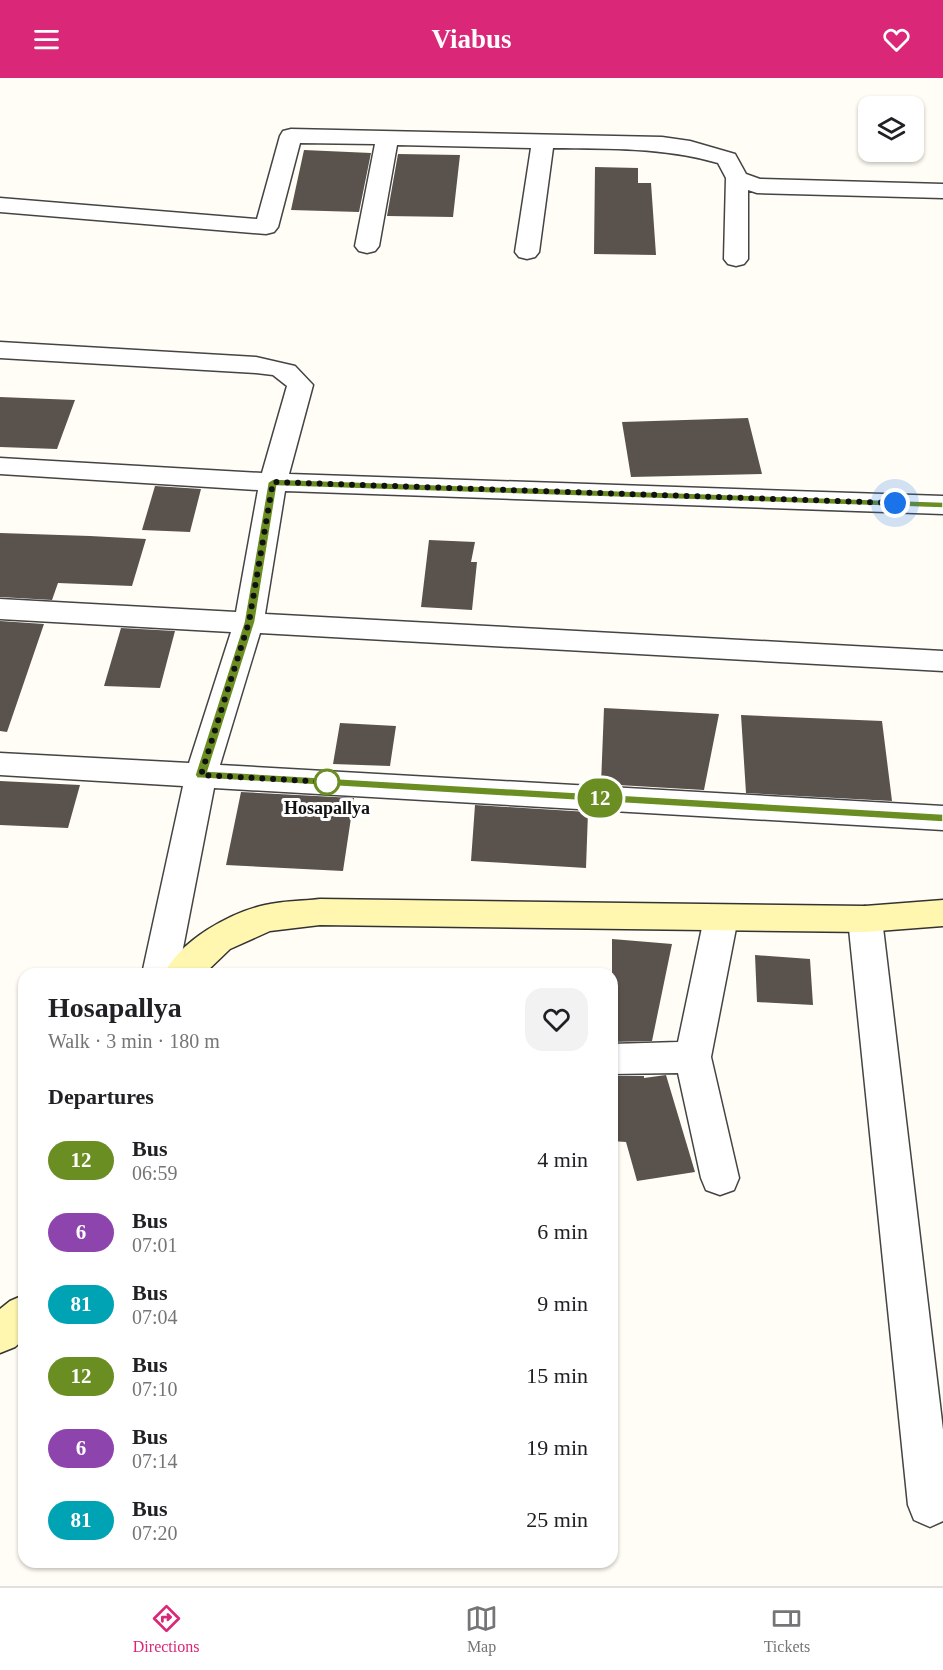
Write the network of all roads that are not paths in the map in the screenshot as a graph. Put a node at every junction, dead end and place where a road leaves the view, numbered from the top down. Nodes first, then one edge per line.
1 (387, 138) junction
2 (543, 142) junction
3 (737, 178) junction
4 (943, 191) edge
5 (0, 205) edge
6 (367, 246) dead end
7 (527, 252) dead end
8 (736, 259) dead end
9 (0, 350) edge
10 (0, 466) edge
11 (273, 482) junction
12 (943, 505) edge
13 (0, 609) edge
14 (249, 622) junction
15 (943, 661) edge
16 (0, 764) edge
17 (201, 775) junction
18 (943, 818) edge
19 (943, 913) edge
20 (721, 918) junction
21 (864, 919) junction
22 (161, 968) edge
23 (187, 968) edge
24 (693, 1057) junction
25 (618, 1059) edge
26 (720, 1178) dead end
27 (18, 1319) edge
28 (0, 1334) edge
29 (930, 1505) dead end

1 - 2 street
1 - 5 street
1 - 6 street
2 - 3 street
2 - 7 street
3 - 4 street
3 - 8 street
9 - 11 street
10 - 11 street
11 - 12 street
11 - 14 street
13 - 14 street
14 - 15 street
14 - 17 street
16 - 17 street
17 - 18 street
17 - 22 street
19 - 21 main road
20 - 21 main road
20 - 23 main road
20 - 24 street
21 - 29 street
24 - 25 street
24 - 26 street
27 - 28 main road

